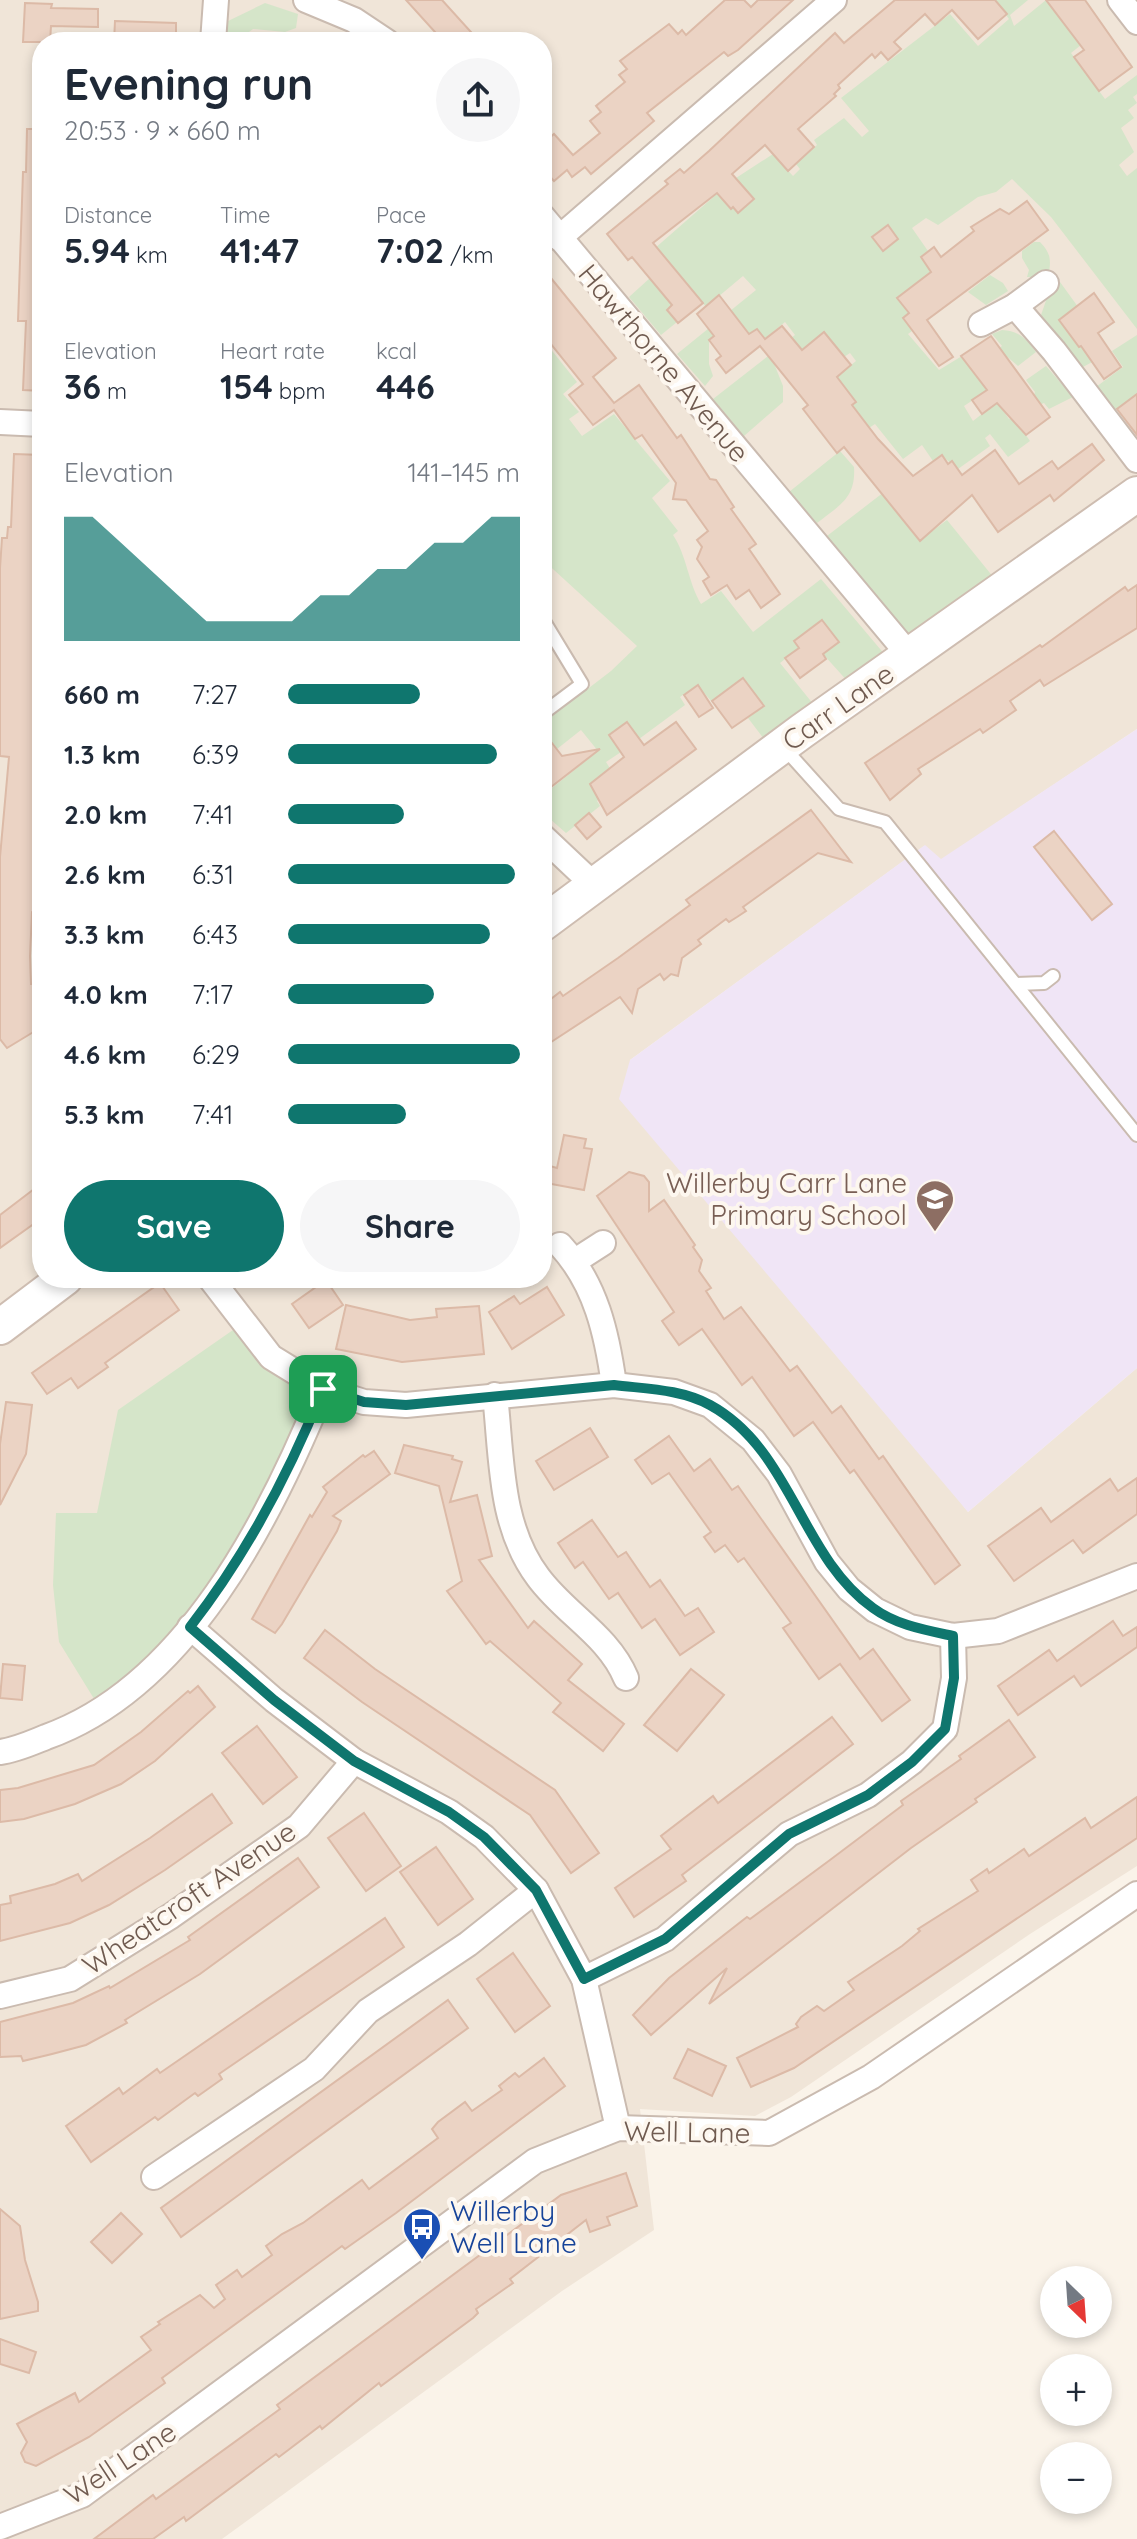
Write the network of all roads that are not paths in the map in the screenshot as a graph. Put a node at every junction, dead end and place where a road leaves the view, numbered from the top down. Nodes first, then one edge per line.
1 (216, 0) edge
2 (306, 0) edge
3 (834, 0) edge
4 (1120, 0) edge
5 (357, 10) edge
6 (1137, 22) edge
7 (214, 32) edge
8 (378, 32) edge
9 (552, 229) edge
10 (559, 238) junction
11 (1046, 283) dead end
12 (1015, 306) junction
13 (981, 324) dead end
14 (0, 422) edge
15 (32, 424) edge
16 (1137, 460) edge
17 (1137, 494) edge
18 (552, 634) edge
19 (910, 656) junction
20 (552, 706) edge
21 (782, 746) junction
22 (552, 845) edge
23 (594, 885) junction
24 (552, 916) edge
25 (1053, 976) dead end
26 (1016, 984) junction
27 (1137, 1135) edge
28 (603, 1243) dead end
29 (52, 1288) edge
30 (218, 1288) edge
31 (0, 1327) edge
32 (614, 1385) junction
33 (323, 1389) junction
34 (495, 1395) junction
35 (1137, 1576) edge
36 (190, 1627) junction
37 (953, 1636) junction
38 (626, 1678) dead end
39 (0, 1752) edge
40 (354, 1761) junction
41 (536, 1890) junction
42 (1137, 1894) edge
43 (584, 1979) junction
44 (0, 1996) edge
45 (618, 2128) junction
46 (154, 2177) dead end
47 (0, 2527) edge

1 - 7 street
2 - 5 street
3 - 10 street, Hawthorne Avenue
4 - 6 street
5 - 8 street
9 - 10 street
10 - 19 street, Hawthorne Avenue
11 - 12 street
12 - 13 street
12 - 16 street
14 - 15 street
17 - 19 street, Carr Lane
18 - 20 lane
19 - 21 street, Carr Lane
21 - 23 street, Carr Lane
21 - 26 lane
22 - 23 street
23 - 24 street, Carr Lane
25 - 26 lane
26 - 27 lane
28 - 32 street
29 - 31 street
30 - 33 street
32 - 34 street
32 - 37 street
33 - 34 street
33 - 36 street
34 - 38 street
35 - 37 street
36 - 39 street
36 - 40 street
37 - 43 street
40 - 41 street
40 - 44 street, Wheatcroft Avenue
41 - 43 street
41 - 46 street
42 - 45 street, Well Lane
43 - 45 street
45 - 47 street, Well Lane

